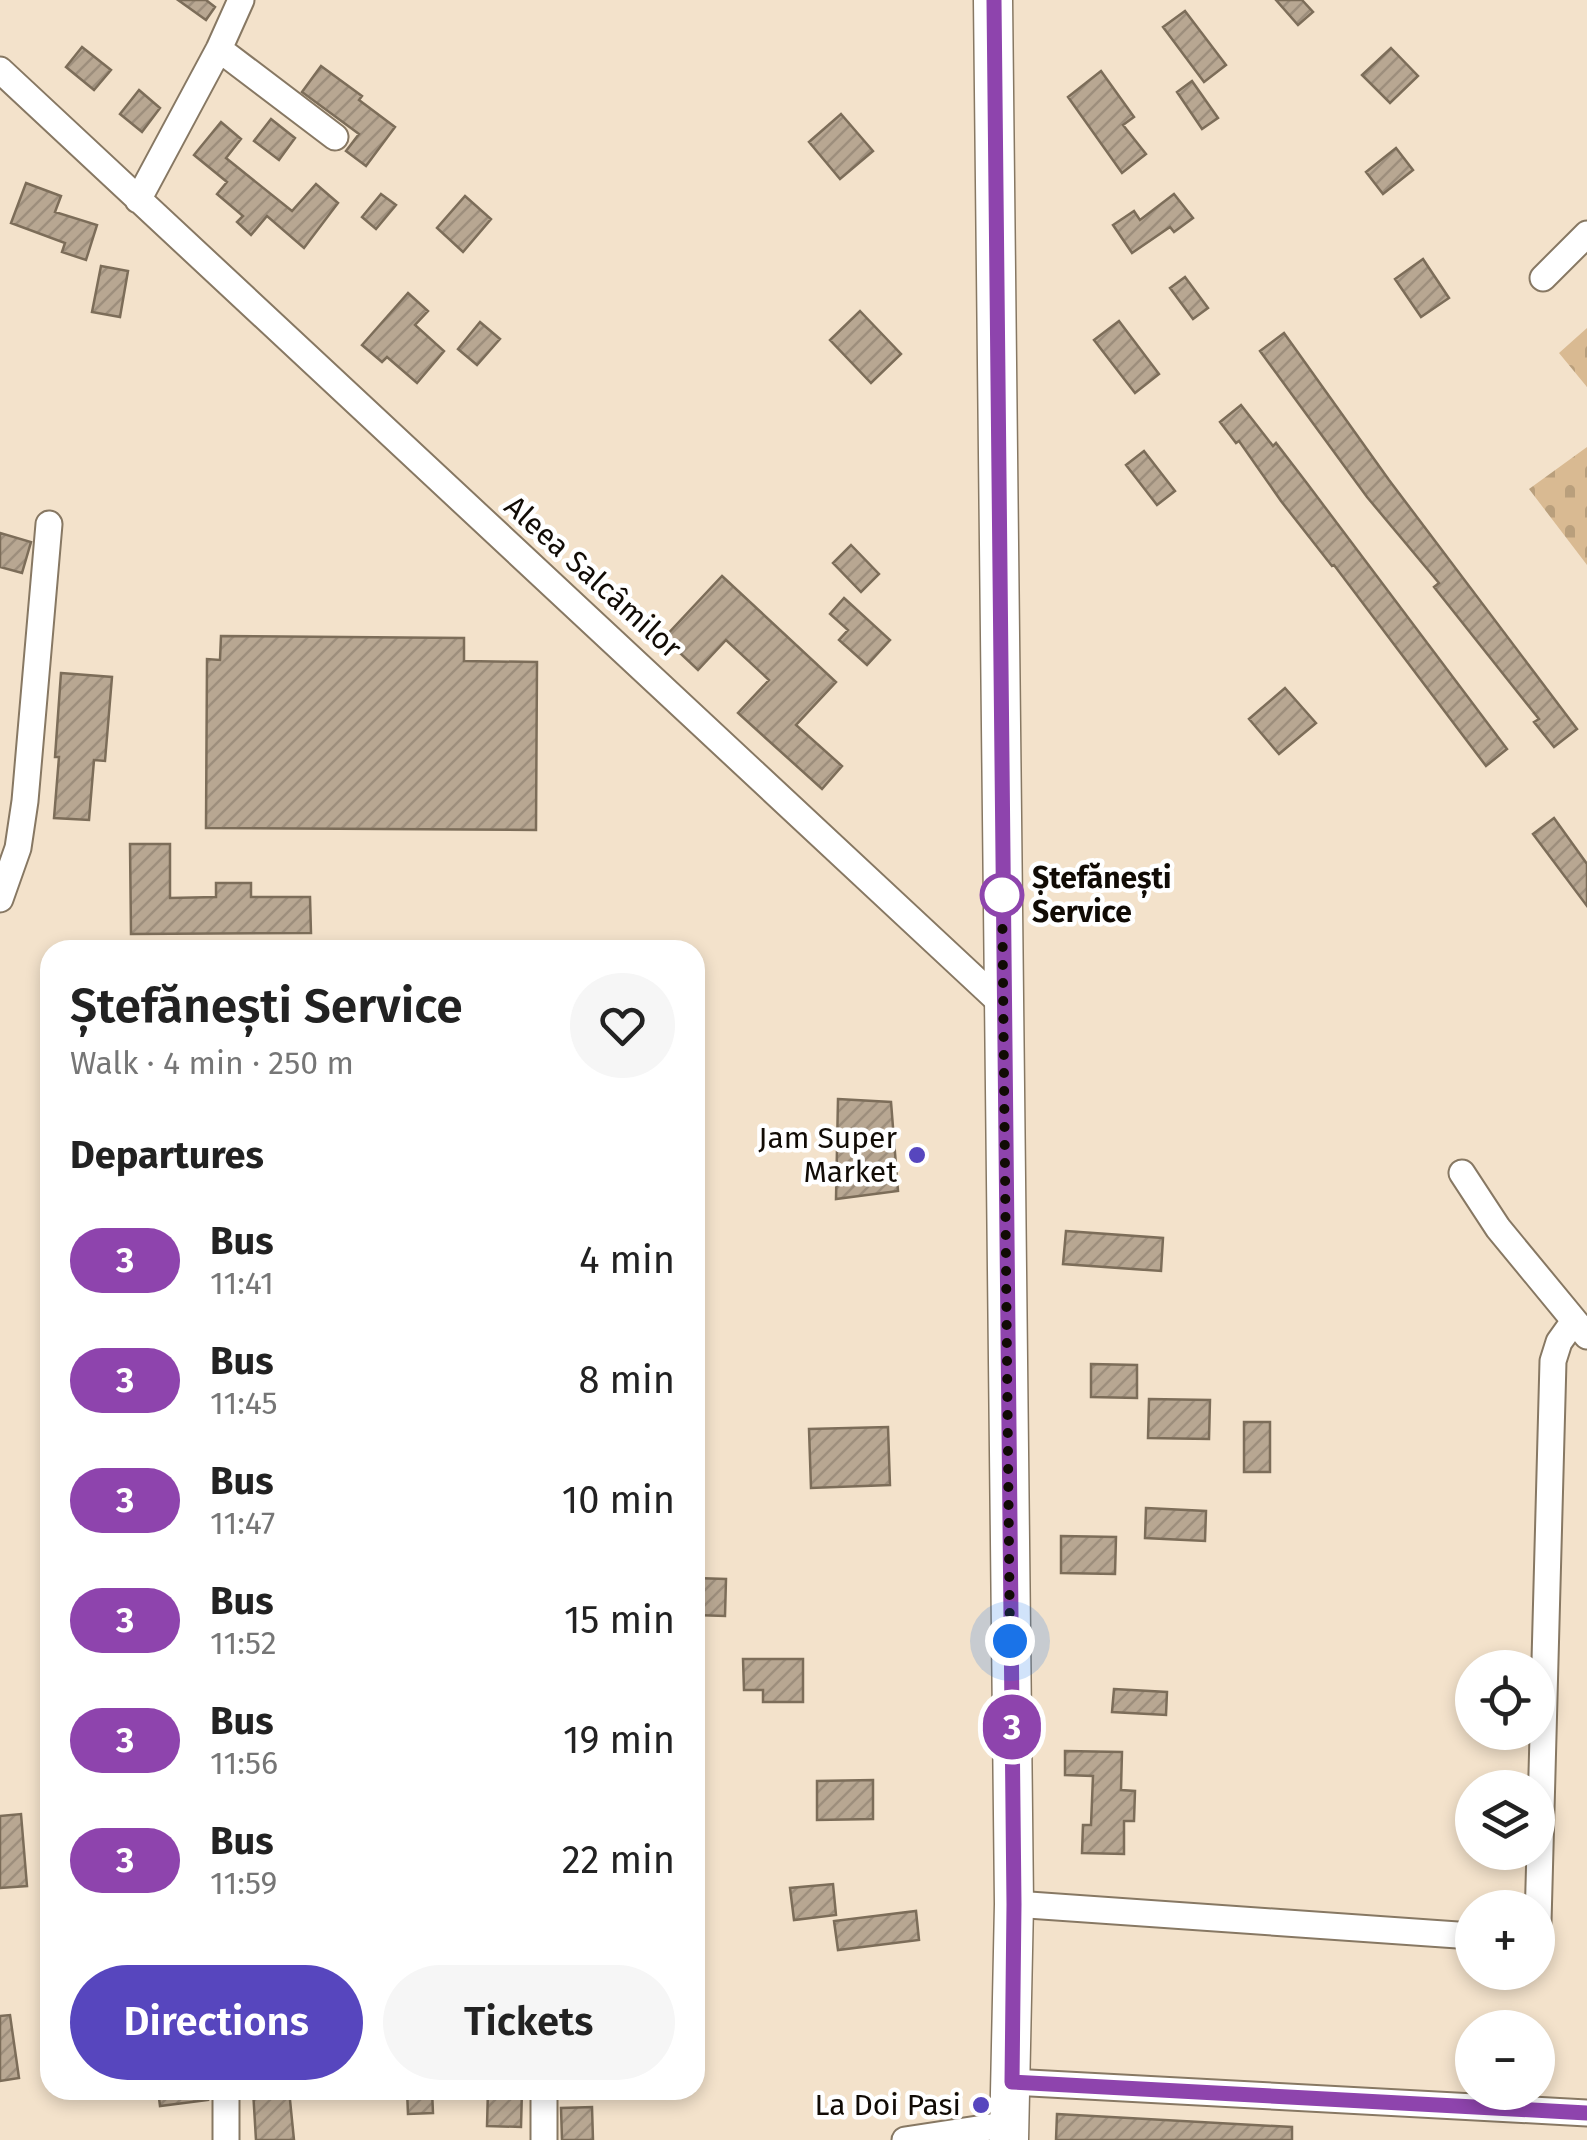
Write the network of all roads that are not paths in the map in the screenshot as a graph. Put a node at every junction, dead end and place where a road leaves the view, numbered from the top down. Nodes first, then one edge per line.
1 (241, 0) edge
2 (994, 0) edge
3 (219, 50) junction
4 (0, 70) edge
5 (335, 137) dead end
6 (138, 200) junction
7 (1587, 234) edge
8 (1543, 278) dead end
9 (49, 524) dead end
10 (0, 898) edge
11 (1003, 1005) junction
12 (1462, 1173) dead end
13 (1580, 1328) edge
14 (1539, 1890) edge
15 (1014, 1904) junction
16 (1455, 1935) edge
17 (1012, 2082) junction
18 (226, 2100) edge
19 (544, 2100) edge
20 (1587, 2113) edge
21 (1010, 2132) edge
22 (226, 2140) edge
23 (544, 2140) edge
24 (905, 2140) edge

1 - 3 street
2 - 11 main road
3 - 5 street
3 - 6 street
4 - 6 street, Aleea Salcâmilor
6 - 11 street, Aleea Salcâmilor
7 - 8 street
9 - 10 street
11 - 15 main road
12 - 13 street
13 - 14 street
15 - 16 street
15 - 17 main road
17 - 20 street
17 - 21 main road
18 - 22 street
19 - 23 street
21 - 24 street

